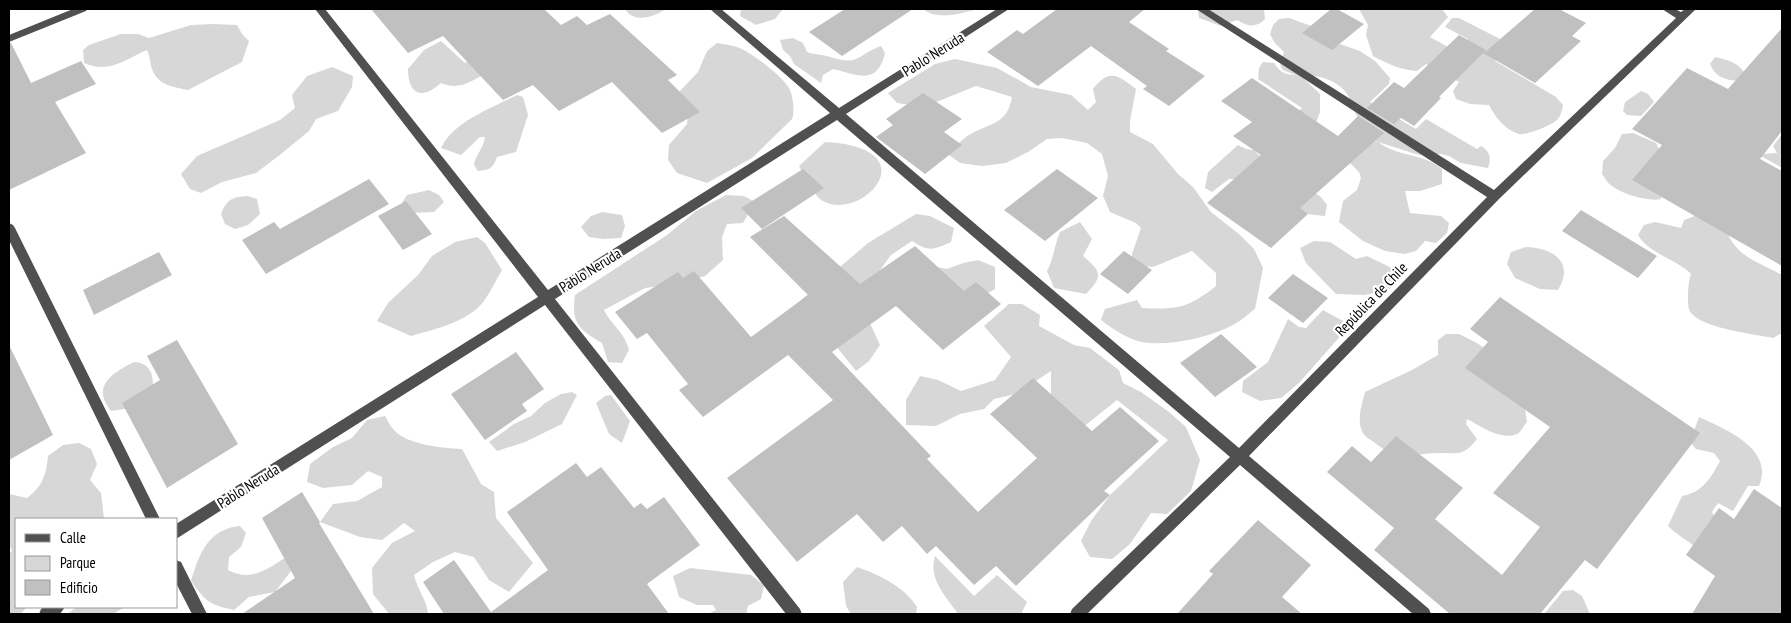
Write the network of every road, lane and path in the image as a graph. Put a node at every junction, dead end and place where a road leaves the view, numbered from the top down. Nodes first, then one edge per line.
1 (82, 9) edge
2 (320, 9) edge
3 (715, 9) edge
4 (1004, 9) edge
5 (1201, 9) edge
6 (1667, 9) edge
7 (1687, 13) edge
8 (9, 40) edge
9 (838, 114) junction
10 (1495, 196) junction
11 (9, 228) edge
12 (546, 298) junction
13 (1239, 458) junction
14 (153, 518) edge
15 (178, 531) edge
16 (178, 571) edge
17 (200, 614) edge
18 (795, 614) edge
19 (1077, 614) edge
20 (1424, 614) edge

1 - 8 street
2 - 12 street
3 - 9 street
4 - 9 street, Pablo Neruda
5 - 10 street
6 - 7 street
7 - 10 street, República de Chile
9 - 12 street, Pablo Neruda
9 - 13 street
10 - 13 street, República de Chile
11 - 14 street
12 - 15 street, Pablo Neruda
12 - 18 street
13 - 19 street, República de Chile
13 - 20 street
16 - 17 street

